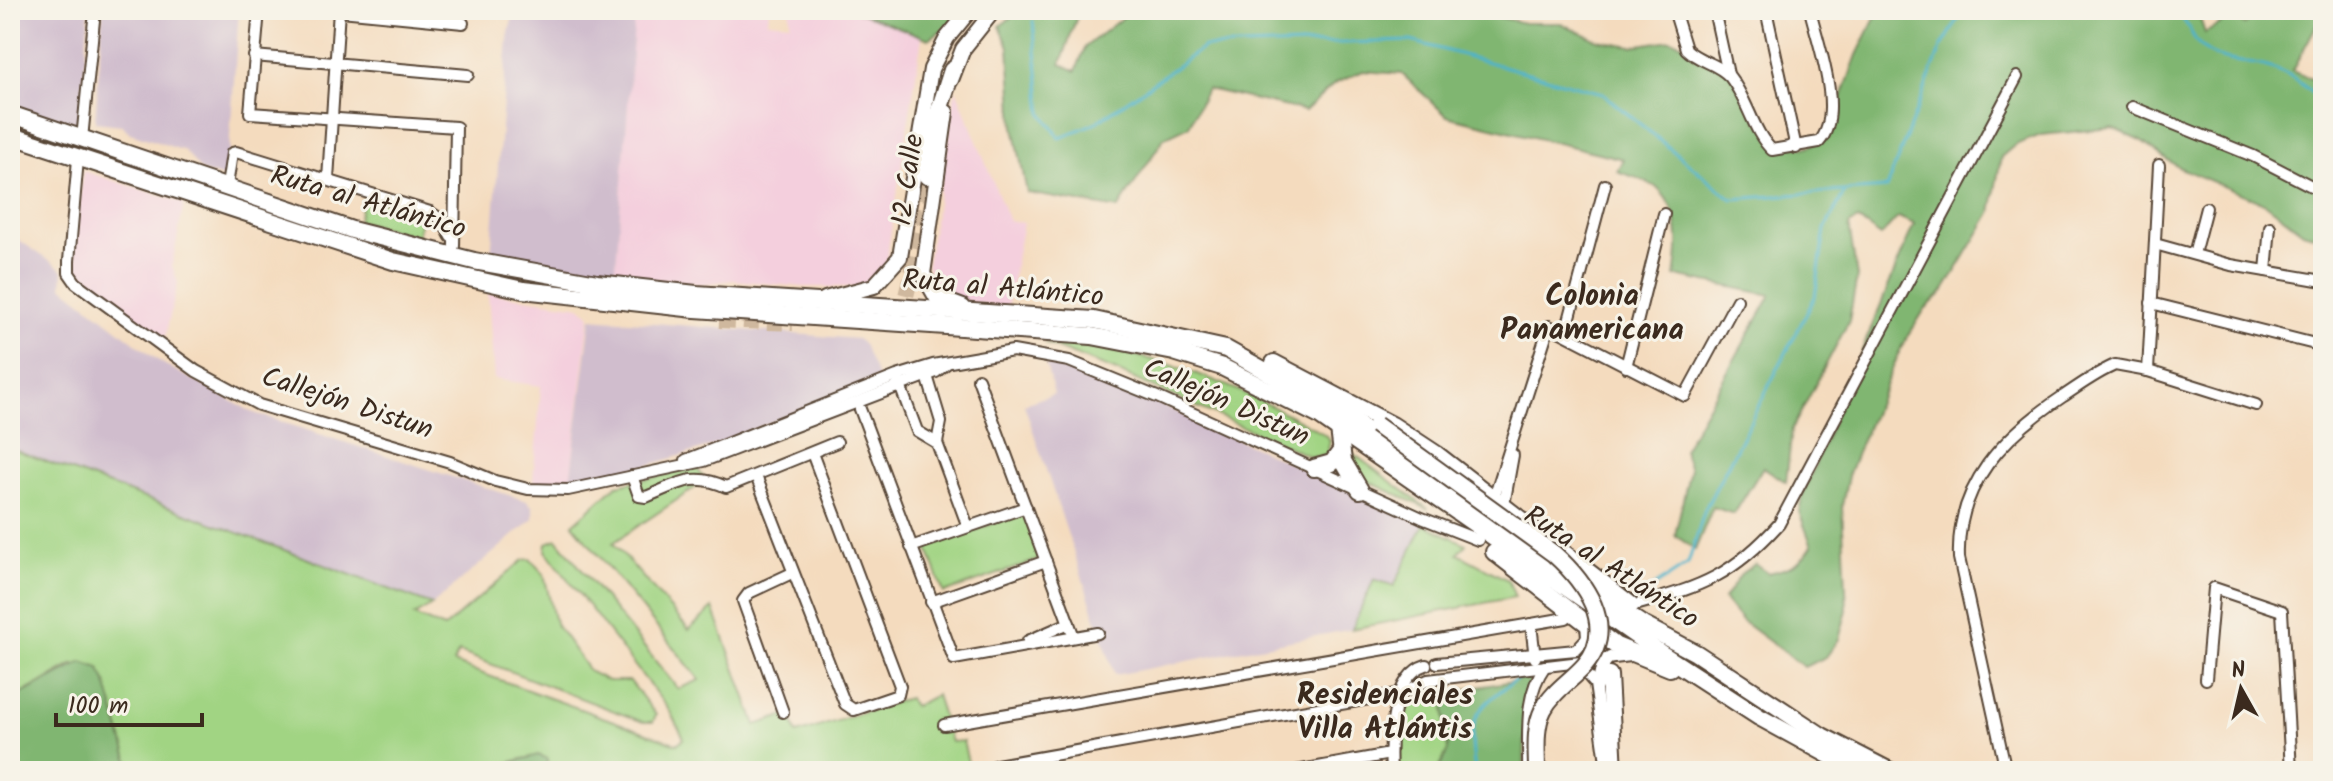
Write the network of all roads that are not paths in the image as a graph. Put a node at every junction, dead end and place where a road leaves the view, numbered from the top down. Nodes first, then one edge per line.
1 (95, 10) edge
2 (259, 10) edge
3 (331, 10) edge
4 (339, 10) edge
5 (970, 10) edge
6 (1674, 10) edge
7 (1714, 10) edge
8 (1766, 10) edge
9 (1810, 10) edge
10 (989, 15) edge
11 (463, 23) dead end
12 (254, 56) junction
13 (937, 56) junction
14 (336, 65) junction
15 (952, 70) junction
16 (468, 75) dead end
17 (1728, 75) junction
18 (2017, 77) dead end
19 (2132, 107) dead end
20 (10, 114) edge
21 (334, 118) junction
22 (10, 135) edge
23 (82, 139) junction
24 (1796, 148) junction
25 (78, 159) junction
26 (2159, 165) dead end
27 (927, 176) tunnel mouth
28 (328, 179) junction
29 (1605, 185) dead end
30 (227, 186) junction
31 (2323, 192) edge
32 (2206, 208) dead end
33 (1664, 214) dead end
34 (2270, 227) dead end
35 (2155, 244) junction
36 (2194, 254) junction
37 (2266, 271) junction
38 (2323, 281) edge
39 (818, 300) junction
40 (1737, 300) dead end
41 (596, 301) junction
42 (2151, 303) junction
43 (1005, 313) junction
44 (719, 320) tunnel mouth
45 (1566, 332) junction
46 (2323, 346) edge
47 (1226, 349) junction
48 (1626, 367) junction
49 (926, 371) junction
50 (2148, 371) junction
51 (978, 379) dead end
52 (898, 380) junction
53 (2256, 405) dead end
54 (1359, 407) junction
55 (860, 409) dead end
56 (1339, 429) junction
57 (837, 442) dead end
58 (937, 443) junction
59 (1367, 447) junction
60 (1341, 451) junction
61 (812, 453) junction
62 (1314, 468) junction
63 (632, 476) junction
64 (756, 476) junction
65 (1360, 490) junction
66 (1499, 502) junction
67 (1026, 507) junction
68 (968, 527) junction
69 (1478, 540) junction
70 (911, 547) junction
71 (1046, 561) junction
72 (792, 573) junction
73 (931, 602) junction
74 (1639, 604) dead end
75 (1566, 618) dead end
76 (1586, 621) junction
77 (1069, 623) junction
78 (1531, 624) junction
79 (1098, 633) dead end
80 (1074, 637) junction
81 (1661, 646) dead end
82 (1011, 648) junction
83 (1696, 653) junction
84 (1535, 654) junction
85 (1638, 656) junction
86 (1610, 657) junction
87 (1573, 663) junction
88 (1428, 665) junction
89 (1540, 667) junction
90 (1609, 675) dead end
91 (2206, 679) dead end
92 (1428, 680) junction
93 (1705, 681) junction
94 (1403, 693) junction
95 (1597, 693) junction
96 (783, 712) dead end
97 (944, 725) dead end
98 (1390, 754) junction
99 (1885, 769) edge
100 (986, 771) edge
101 (1296, 771) edge
102 (1391, 771) edge
103 (1528, 771) edge
104 (1537, 771) edge
105 (1607, 771) edge
106 (1614, 771) edge
107 (1858, 771) edge
108 (2006, 771) edge
109 (2291, 771) edge

1 - 23 street
2 - 12 street
3 - 4 street
4 - 11 street
4 - 14 street
5 - 13 main road, 12 Calle
6 - 17 street
7 - 17 street
8 - 24 street
9 - 24 street
10 - 13 main road
10 - 15 main road, 12 Calle
12 - 14 street
12 - 21 street
13 - 39 main road, 12 Calle
14 - 16 street
14 - 21 street
15 - 27 highway
15 - 43 main road, 12 Calle
17 - 24 street
18 - 74 street
19 - 31 street
20 - 23 highway, Ruta al Atlántico
21 - 28 street
21 - 28 street
22 - 25 highway, Ruta al Atlántico
23 - 30 highway, Ruta al Atlántico
25 - 41 highway, Ruta al Atlántico
25 - 63 street, Callejón Distun
26 - 35 street
28 - 30 street
29 - 45 street
30 - 39 highway, Ruta al Atlántico
32 - 36 street
33 - 48 street
34 - 37 street
35 - 36 street
35 - 42 street
36 - 37 street
37 - 38 street
39 - 43 highway, Ruta al Atlántico
40 - 48 street
41 - 44 highway
41 - 56 highway, Ruta al Atlántico
42 - 46 street
42 - 50 street
43 - 47 highway, Ruta al Atlántico
45 - 48 street
45 - 66 street
47 - 54 highway
47 - 83 highway, Ruta al Atlántico
49 - 52 street, Callejón Distun
49 - 58 street
49 - 62 street, Callejón Distun
50 - 53 street
50 - 108 street
51 - 67 street
52 - 58 street
52 - 63 street, Callejón Distun
54 - 66 highway
54 - 104 highway, bridge
55 - 70 street
56 - 59 highway, Ruta al Atlántico
56 - 60 highway
57 - 61 street
58 - 68 street
59 - 69 highway
59 - 93 highway, Ruta al Atlántico
60 - 62 highway
60 - 65 highway
61 - 64 street
61 - 72 street
62 - 65 street, Callejón Distun
63 - 64 street
64 - 72 street
65 - 69 street, Callejón Distun
66 - 83 highway
67 - 68 street
67 - 71 street
68 - 70 street
69 - 76 highway
70 - 73 street
71 - 73 street
71 - 77 street
72 - 96 street
73 - 82 street
75 - 78 street
76 - 84 street
76 - 85 highway
77 - 80 street
77 - 82 street
78 - 84 street
78 - 97 street
79 - 80 street
80 - 82 street
81 - 99 highway
83 - 99 highway, Ruta al Atlántico
84 - 88 street
84 - 89 street
85 - 86 street
85 - 93 highway
86 - 87 street
86 - 95 street
87 - 89 street
87 - 95 street
88 - 92 street
88 - 94 street
89 - 92 street
89 - 103 street
90 - 106 highway
91 - 109 street
92 - 94 street
93 - 107 highway, Ruta al Atlántico
94 - 98 street
94 - 100 street
95 - 105 street
98 - 101 street
98 - 102 street

